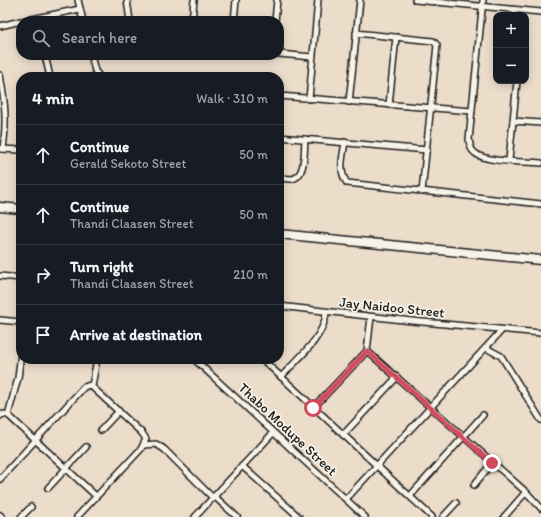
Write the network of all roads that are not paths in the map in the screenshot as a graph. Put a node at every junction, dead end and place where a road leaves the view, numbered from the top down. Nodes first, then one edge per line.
1 (78, 0) edge
2 (127, 0) edge
3 (194, 0) edge
4 (236, 0) edge
5 (277, 0) edge
6 (318, 0) edge
7 (360, 0) edge
8 (415, 0) edge
9 (484, 0) edge
10 (483, 7) junction
11 (80, 9) junction
12 (524, 12) edge
13 (529, 12) edge
14 (541, 12) edge
15 (50, 16) edge
16 (82, 16) edge
17 (129, 16) edge
18 (192, 16) edge
19 (234, 16) edge
20 (275, 16) edge
21 (16, 22) edge
22 (0, 26) edge
23 (356, 33) junction
24 (396, 37) junction
25 (284, 54) edge
26 (312, 57) junction
27 (46, 60) edge
28 (92, 60) edge
29 (49, 72) edge
30 (96, 72) edge
31 (0, 75) edge
32 (517, 84) edge
33 (284, 96) edge
34 (309, 99) junction
35 (349, 102) junction
36 (390, 105) junction
37 (431, 108) junction
38 (472, 111) junction
39 (513, 121) junction
40 (541, 123) edge
41 (284, 137) edge
42 (305, 139) junction
43 (345, 142) junction
44 (1, 149) edge
45 (16, 150) edge
46 (427, 150) junction
47 (509, 160) junction
48 (541, 163) edge
49 (284, 178) edge
50 (422, 192) junction
51 (541, 204) edge
52 (0, 207) edge
53 (16, 209) edge
54 (284, 234) edge
55 (541, 260) edge
56 (0, 276) edge
57 (16, 278) edge
58 (284, 307) edge
59 (326, 313) junction
60 (371, 317) junction
61 (0, 320) edge
62 (16, 322) edge
63 (502, 330) junction
64 (541, 333) edge
65 (486, 348) junction
66 (367, 351) junction
67 (20, 364) edge
68 (95, 364) edge
69 (200, 364) edge
70 (267, 364) edge
71 (281, 377) junction
72 (397, 377) junction
73 (93, 386) junction
74 (313, 408) junction
75 (431, 408) junction
76 (120, 411) junction
77 (8, 415) junction
78 (483, 415) dead end
79 (0, 416) edge
80 (541, 420) edge
81 (102, 430) dead end
82 (273, 434) junction
83 (343, 435) junction
84 (463, 438) junction
85 (35, 440) junction
86 (144, 445) junction
87 (86, 447) dead end
88 (492, 463) junction
89 (242, 466) junction
90 (377, 466) junction
91 (66, 468) junction
92 (0, 479) edge
93 (474, 485) dead end
94 (48, 488) dead end
95 (526, 492) junction
96 (96, 496) junction
97 (410, 496) junction
98 (214, 497) junction
99 (346, 499) junction
100 (456, 503) dead end
101 (31, 507) dead end
102 (541, 508) edge
103 (21, 517) edge
104 (77, 517) edge
105 (195, 517) edge
106 (237, 517) edge
107 (299, 517) edge
108 (365, 517) edge
109 (432, 517) edge
110 (443, 517) edge
111 (504, 517) edge

1 - 11 street
2 - 17 street
3 - 18 street
4 - 19 street
5 - 20 street
6 - 26 street
7 - 23 street
8 - 10 street
9 - 10 street
10 - 12 street
10 - 38 street
11 - 15 street
11 - 16 street
13 - 14 street
21 - 22 street
23 - 24 street
23 - 35 street
24 - 36 street
24 - 37 street
25 - 26 street
26 - 34 street
27 - 29 street
28 - 30 street
31 - 44 street
32 - 39 street
33 - 34 street
34 - 35 street
35 - 36 street
36 - 37 street
37 - 38 street
37 - 46 street
38 - 47 street
39 - 40 street
39 - 47 street
41 - 42 street
42 - 43 street
42 - 49 street
43 - 46 street
43 - 50 street
44 - 45 street
46 - 50 street
47 - 48 street
50 - 51 street
52 - 53 main road
54 - 55 main road
56 - 57 street
58 - 59 street, Jay Naidoo Street
59 - 60 street, Jay Naidoo Street
59 - 71 street
60 - 63 street, Jay Naidoo Street
60 - 66 street
61 - 62 street
63 - 64 street, Jay Naidoo Street
63 - 65 street
65 - 75 street
65 - 80 street
66 - 72 street
66 - 74 street
67 - 77 street
68 - 73 street
69 - 82 street, Thabo Modupe Street
70 - 71 street
71 - 74 street
72 - 75 street
72 - 83 street
73 - 76 street
73 - 85 street
74 - 83 street
75 - 84 street
75 - 90 street
76 - 81 street
76 - 86 street
77 - 79 street
77 - 85 street
78 - 84 street
82 - 89 street
82 - 99 street, Thabo Modupe Street
83 - 90 street
84 - 88 street
84 - 97 street
85 - 91 street
85 - 92 street
86 - 96 street
86 - 98 street
87 - 91 street
88 - 93 street
88 - 95 street
89 - 98 street
89 - 107 street
90 - 97 street
90 - 99 street
91 - 94 street
91 - 96 street
95 - 102 street
95 - 111 street
96 - 104 street
97 - 109 street
98 - 105 street
98 - 106 street
99 - 108 street, Thabo Modupe Street
100 - 110 street
101 - 103 street

